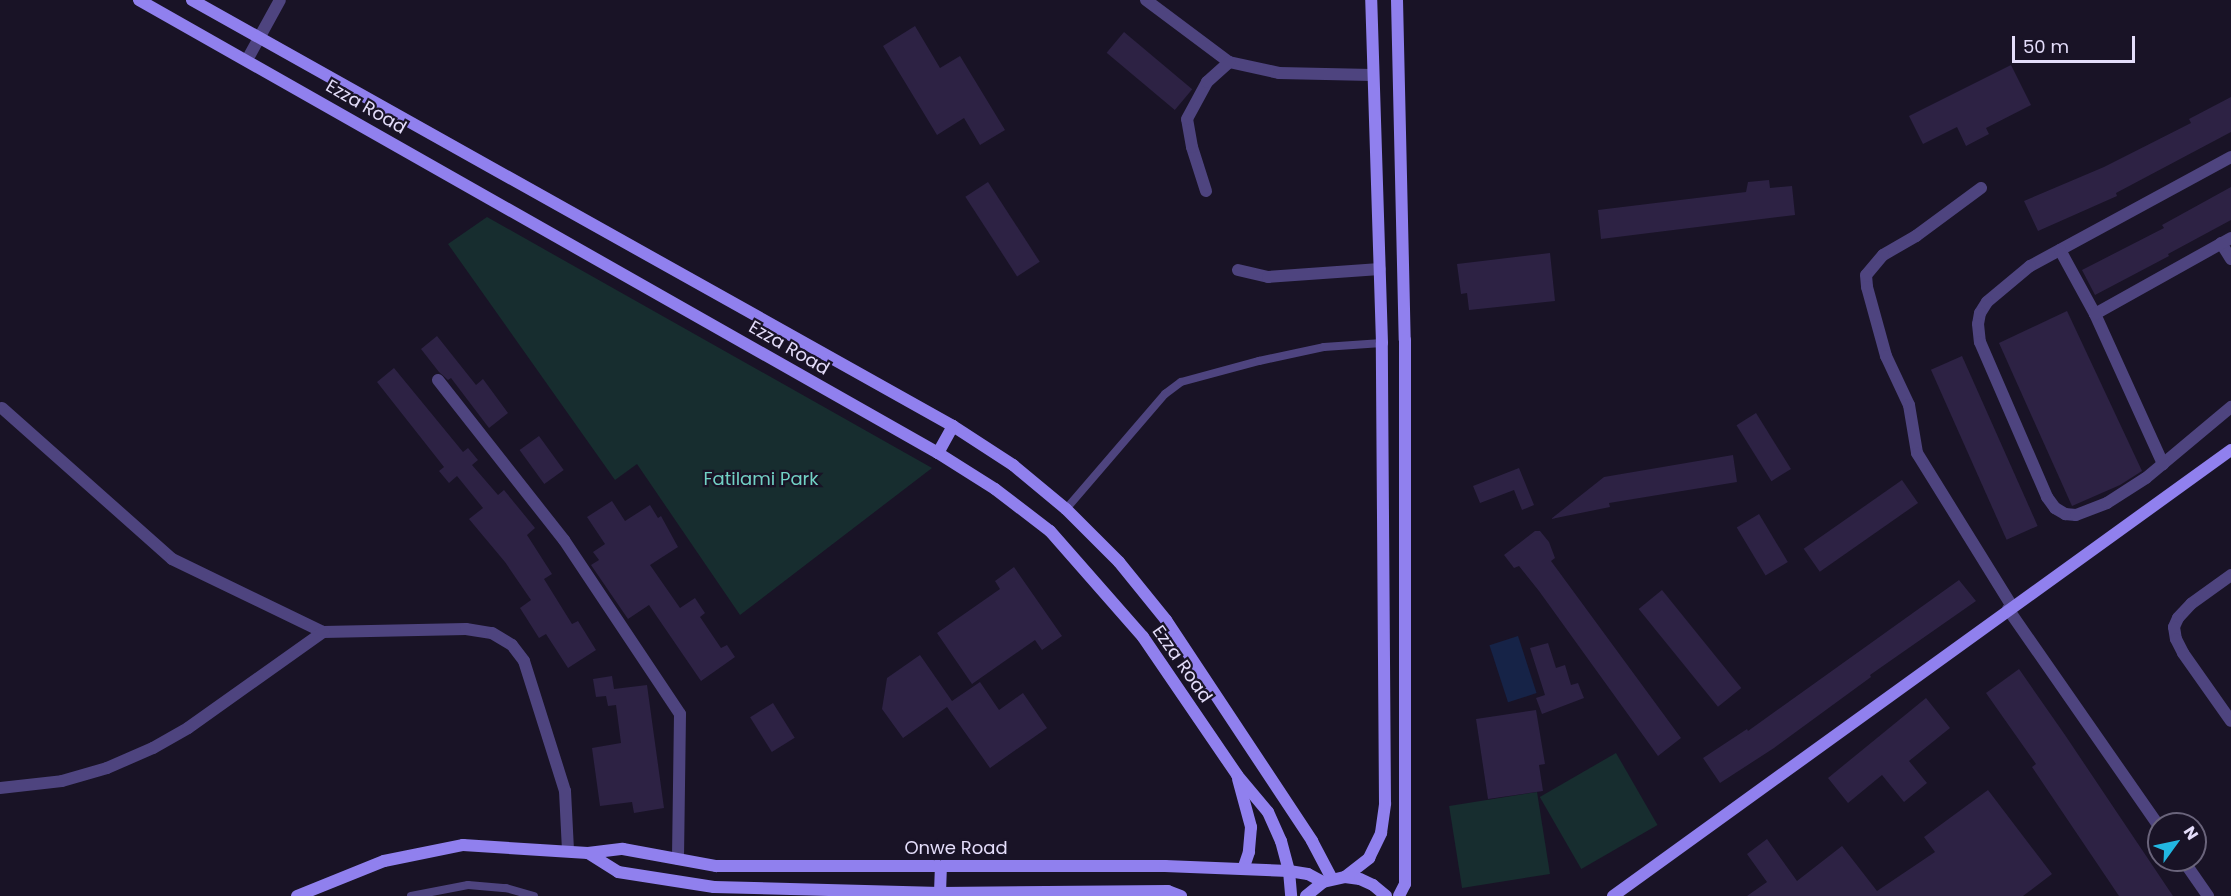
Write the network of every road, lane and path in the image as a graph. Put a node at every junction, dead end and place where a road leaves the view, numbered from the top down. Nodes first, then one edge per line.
1 (138, 0) edge
2 (192, 0) edge
3 (280, 0) edge
4 (1146, 0) edge
5 (1371, 0) edge
6 (1397, 0) edge
7 (258, 36) junction
8 (247, 60) junction
9 (1229, 62) junction
10 (1372, 75) junction
11 (2231, 158) edge
12 (1981, 188) dead end
13 (1206, 190) dead end
14 (2226, 241) edge
15 (2060, 250) junction
16 (2231, 259) edge
17 (1380, 269) junction
18 (1238, 270) dead end
19 (2095, 314) junction
20 (1382, 343) junction
21 (438, 380) dead end
22 (2231, 407) edge
23 (2, 408) dead end
24 (953, 426) junction
25 (2231, 450) edge
26 (938, 453) junction
27 (2163, 464) junction
28 (1066, 509) junction
29 (2231, 575) edge
30 (2010, 608) junction
31 (323, 633) junction
32 (2231, 721) edge
33 (1237, 775) junction
34 (0, 788) edge
35 (2149, 812) edge
36 (568, 850) junction
37 (588, 853) junction
38 (678, 859) junction
39 (940, 867) junction
40 (1243, 869) junction
41 (1289, 871) junction
42 (2191, 872) edge
43 (1333, 879) junction
44 (940, 893) junction
45 (297, 896) edge
46 (411, 896) edge
47 (534, 896) edge
48 (1181, 896) edge
49 (1291, 896) edge
50 (1306, 896) edge
51 (1386, 896) edge
52 (1399, 896) edge
53 (1613, 896) edge
54 (2208, 896) edge

1 - 8 main road, Ezza Road
2 - 7 main road, Ezza Road
3 - 7 street
4 - 9 street
5 - 10 main road
6 - 52 main road
7 - 8 street
7 - 24 main road, Ezza Road
8 - 26 main road, Ezza Road
9 - 10 street
9 - 13 street
10 - 17 main road
11 - 15 street
12 - 30 street
14 - 16 street
14 - 19 street
15 - 19 street
15 - 27 street
17 - 18 street
17 - 20 main road
19 - 27 street
20 - 28 lane
20 - 43 main road
21 - 38 street
22 - 27 street
23 - 31 street
24 - 26 main road
24 - 28 main road, Ezza Road
25 - 30 main road
26 - 33 main road, Ezza Road
28 - 43 main road, Ezza Road
29 - 32 street
30 - 35 street
30 - 53 main road
31 - 34 street
31 - 36 street
33 - 40 main road
33 - 41 main road, Ezza Road
36 - 37 main road, Onwe Road
36 - 45 main road, Onwe Road
37 - 38 main road, Onwe Road
37 - 44 main road, Onwe Road
38 - 39 main road, Onwe Road
39 - 40 main road, Onwe Road
39 - 44 main road
40 - 41 main road, Onwe Road
41 - 43 main road, Onwe Road
41 - 49 main road, Ezza Road
42 - 54 street
43 - 50 main road
43 - 51 main road, Onwe Road
44 - 48 main road, Onwe Road
46 - 47 lane

